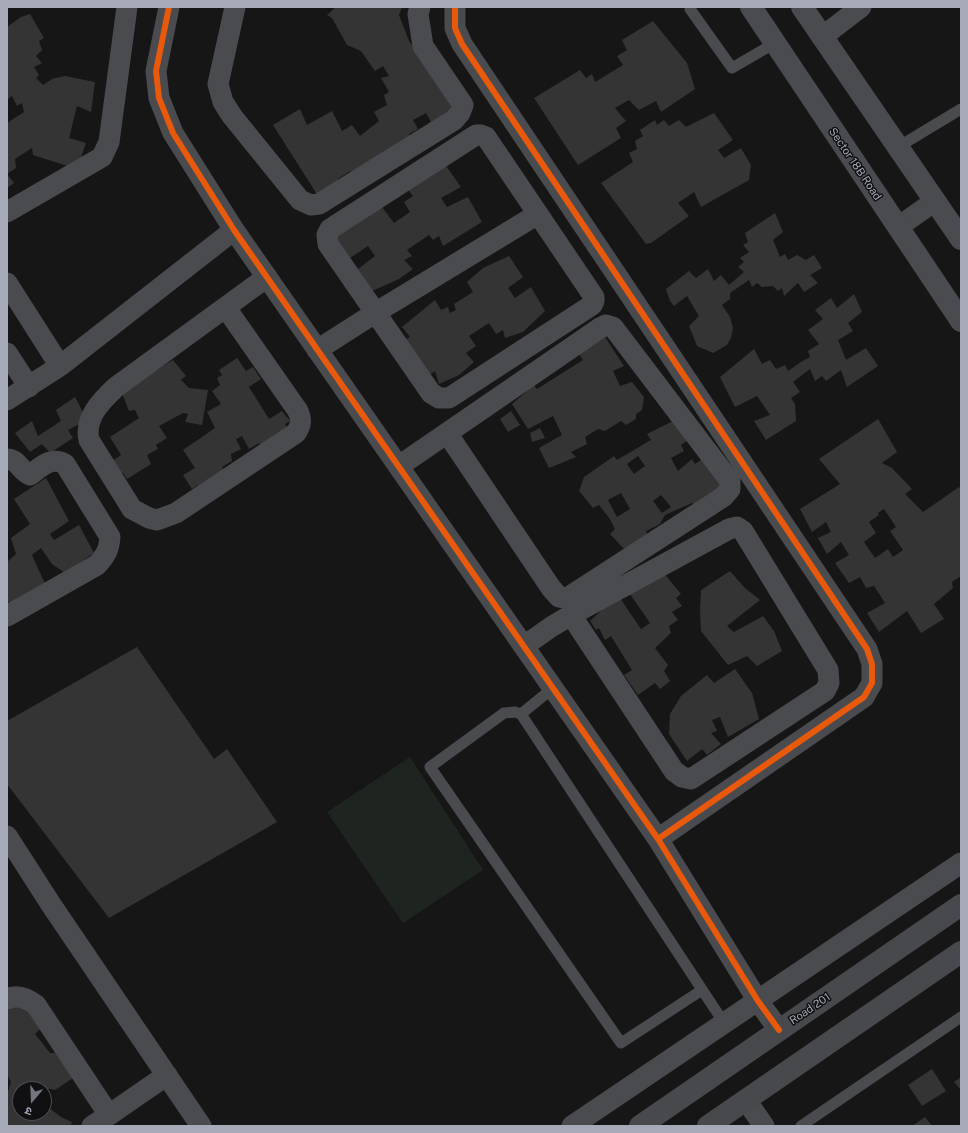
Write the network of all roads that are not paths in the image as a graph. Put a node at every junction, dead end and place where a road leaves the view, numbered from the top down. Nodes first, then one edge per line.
1 (127, 7) edge
2 (169, 7) edge
3 (235, 7) edge
4 (420, 7) edge
5 (455, 7) edge
6 (751, 7) edge
7 (802, 7) edge
8 (861, 7) edge
9 (690, 9) dead end
10 (822, 36) junction
11 (774, 43) junction
12 (961, 109) edge
13 (898, 147) junction
14 (935, 201) junction
15 (7, 212) edge
16 (538, 214) junction
17 (898, 227) junction
18 (234, 230) junction
19 (961, 239) edge
20 (267, 277) junction
21 (7, 283) edge
22 (226, 308) junction
23 (375, 313) junction
24 (961, 320) edge
25 (317, 350) junction
26 (7, 353) edge
27 (60, 366) junction
28 (29, 387) junction
29 (7, 400) edge
30 (447, 433) junction
31 (7, 459) edge
32 (399, 466) junction
33 (571, 615) junction
34 (7, 616) edge
35 (524, 646) junction
36 (553, 688) junction
37 (521, 714) junction
38 (7, 836) edge
39 (658, 839) junction
40 (961, 864) edge
41 (961, 905) edge
42 (961, 952) edge
43 (702, 990) junction
44 (7, 999) edge
45 (758, 1000) junction
46 (961, 1017) edge
47 (724, 1023) junction
48 (779, 1030) junction
49 (167, 1075) junction
50 (746, 1100) junction
51 (101, 1120) edge
52 (201, 1126) edge
53 (572, 1126) edge
54 (640, 1126) edge
55 (708, 1126) edge
56 (764, 1126) edge
57 (801, 1126) edge

1 - 15 street
2 - 18 street
3 - 4 street
5 - 39 street
6 - 11 street, Sector 18B Road
7 - 10 street
8 - 10 street
9 - 11 lane
10 - 13 street
11 - 17 street, Sector 18B Road
12 - 13 lane
13 - 14 street
14 - 17 street
14 - 19 street
16 - 23 street
16 - 23 street
16 - 23 street
17 - 24 street, Sector 18B Road
18 - 20 street
18 - 27 street
20 - 22 street
20 - 25 street
21 - 27 street
22 - 22 street
23 - 25 street
25 - 32 street
26 - 28 street
27 - 28 street
28 - 29 street
30 - 30 street
30 - 32 street
31 - 34 street
32 - 35 street
33 - 33 street
33 - 35 street
35 - 36 street
36 - 37 lane
36 - 39 street
37 - 43 lane
37 - 43 lane
38 - 49 street
39 - 45 street
40 - 45 street
41 - 48 main road, Road 201
42 - 50 main road
43 - 47 lane
44 - 51 street
45 - 47 street
45 - 48 street
46 - 57 lane
47 - 53 street
48 - 54 main road, Road 201
49 - 51 street
49 - 52 street
50 - 55 main road
50 - 56 street

